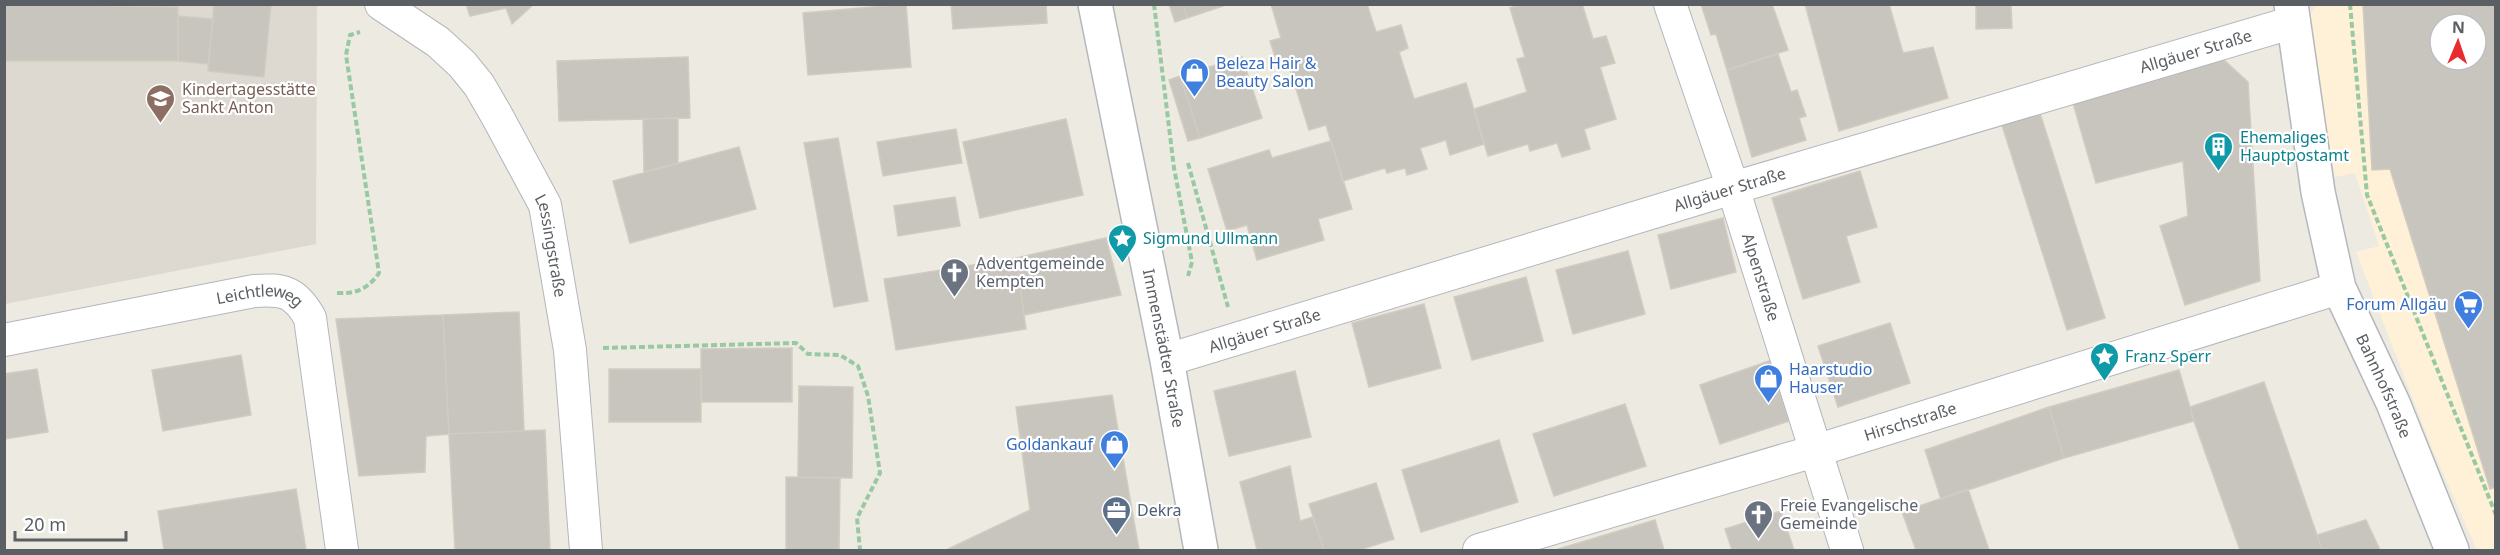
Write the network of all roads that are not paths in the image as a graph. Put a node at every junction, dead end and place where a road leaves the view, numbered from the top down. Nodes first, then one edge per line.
1 (1095, 4) edge
2 (1670, 4) edge
3 (2293, 13) edge
4 (376, 19) edge
5 (1732, 188) junction
6 (2339, 288) junction
7 (4, 340) edge
8 (1167, 360) junction
9 (1815, 451) junction
10 (342, 550) edge
11 (586, 550) edge
12 (1201, 550) edge
13 (1479, 550) edge
14 (1847, 550) edge
15 (2452, 550) edge

1 - 8 street, Immenstädter Straße
2 - 5 street, Alpenstraße
3 - 5 street, Allgäuer Straße
3 - 6 street, Bahnhofstraße
4 - 11 street, Lessingstraße
5 - 8 street, Allgäuer Straße
5 - 9 street, Alpenstraße
6 - 9 street, Hirschstraße
6 - 15 street, Bahnhofstraße
7 - 10 street, Leichtleweg
8 - 12 street, Immenstädter Straße
9 - 13 street, Hirschstraße
9 - 14 street, Alpenstraße

